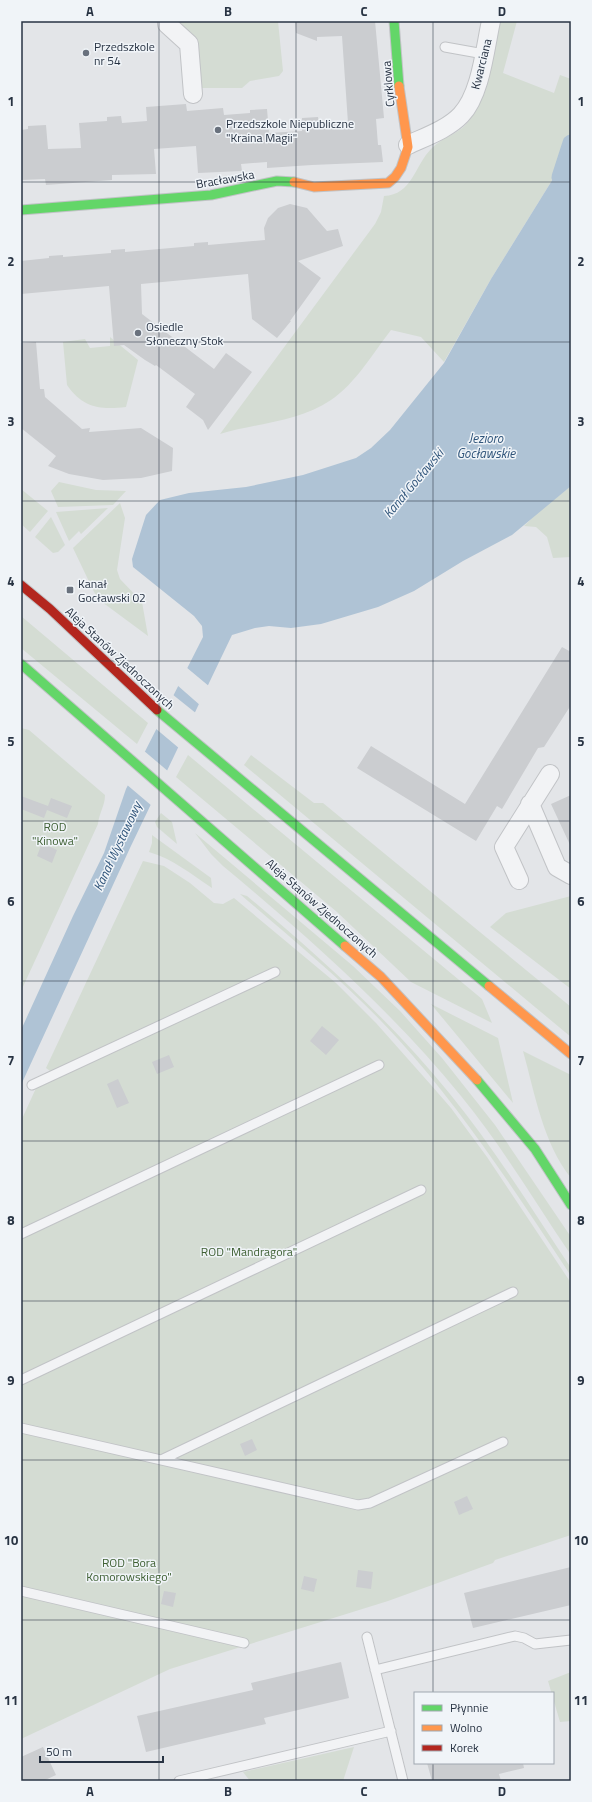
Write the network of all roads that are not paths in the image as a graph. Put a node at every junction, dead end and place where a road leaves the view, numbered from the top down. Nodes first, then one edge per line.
1 (167, 21) edge
2 (394, 21) edge
3 (491, 21) edge
4 (446, 47) dead end
5 (484, 54) junction
6 (193, 94) dead end
7 (408, 145) junction
8 (21, 210) edge
9 (21, 585) edge
10 (21, 664) edge
11 (550, 774) dead end
12 (530, 804) junction
13 (571, 875) edge
14 (519, 880) dead end
15 (275, 972) dead end
16 (571, 1054) edge
17 (379, 1065) dead end
18 (32, 1085) dead end
19 (421, 1190) dead end
20 (571, 1205) edge
21 (21, 1234) edge
22 (514, 1292) dead end
23 (21, 1380) edge
24 (21, 1428) edge
25 (503, 1442) dead end
26 (161, 1460) junction
27 (21, 1591) edge
28 (367, 1637) dead end
29 (571, 1640) edge
30 (244, 1644) dead end
31 (375, 1670) junction
32 (391, 1731) junction
33 (179, 1781) edge
34 (403, 1781) edge

1 - 6 street
2 - 7 main road, Cyrklowa
3 - 5 street, Kwarciana
4 - 5 lane
5 - 7 street, Kwarciana
7 - 8 main road, Bracławska
9 - 16 main road, Aleja Stanów Zjednoczonych
10 - 20 main road, Aleja Stanów Zjednoczonych
11 - 12 street
12 - 13 street
12 - 14 street
15 - 18 lane
17 - 21 lane
19 - 23 lane
22 - 26 lane
24 - 26 lane
25 - 26 lane
27 - 30 lane
28 - 31 lane
29 - 31 lane
31 - 32 lane
32 - 33 lane
32 - 34 lane

